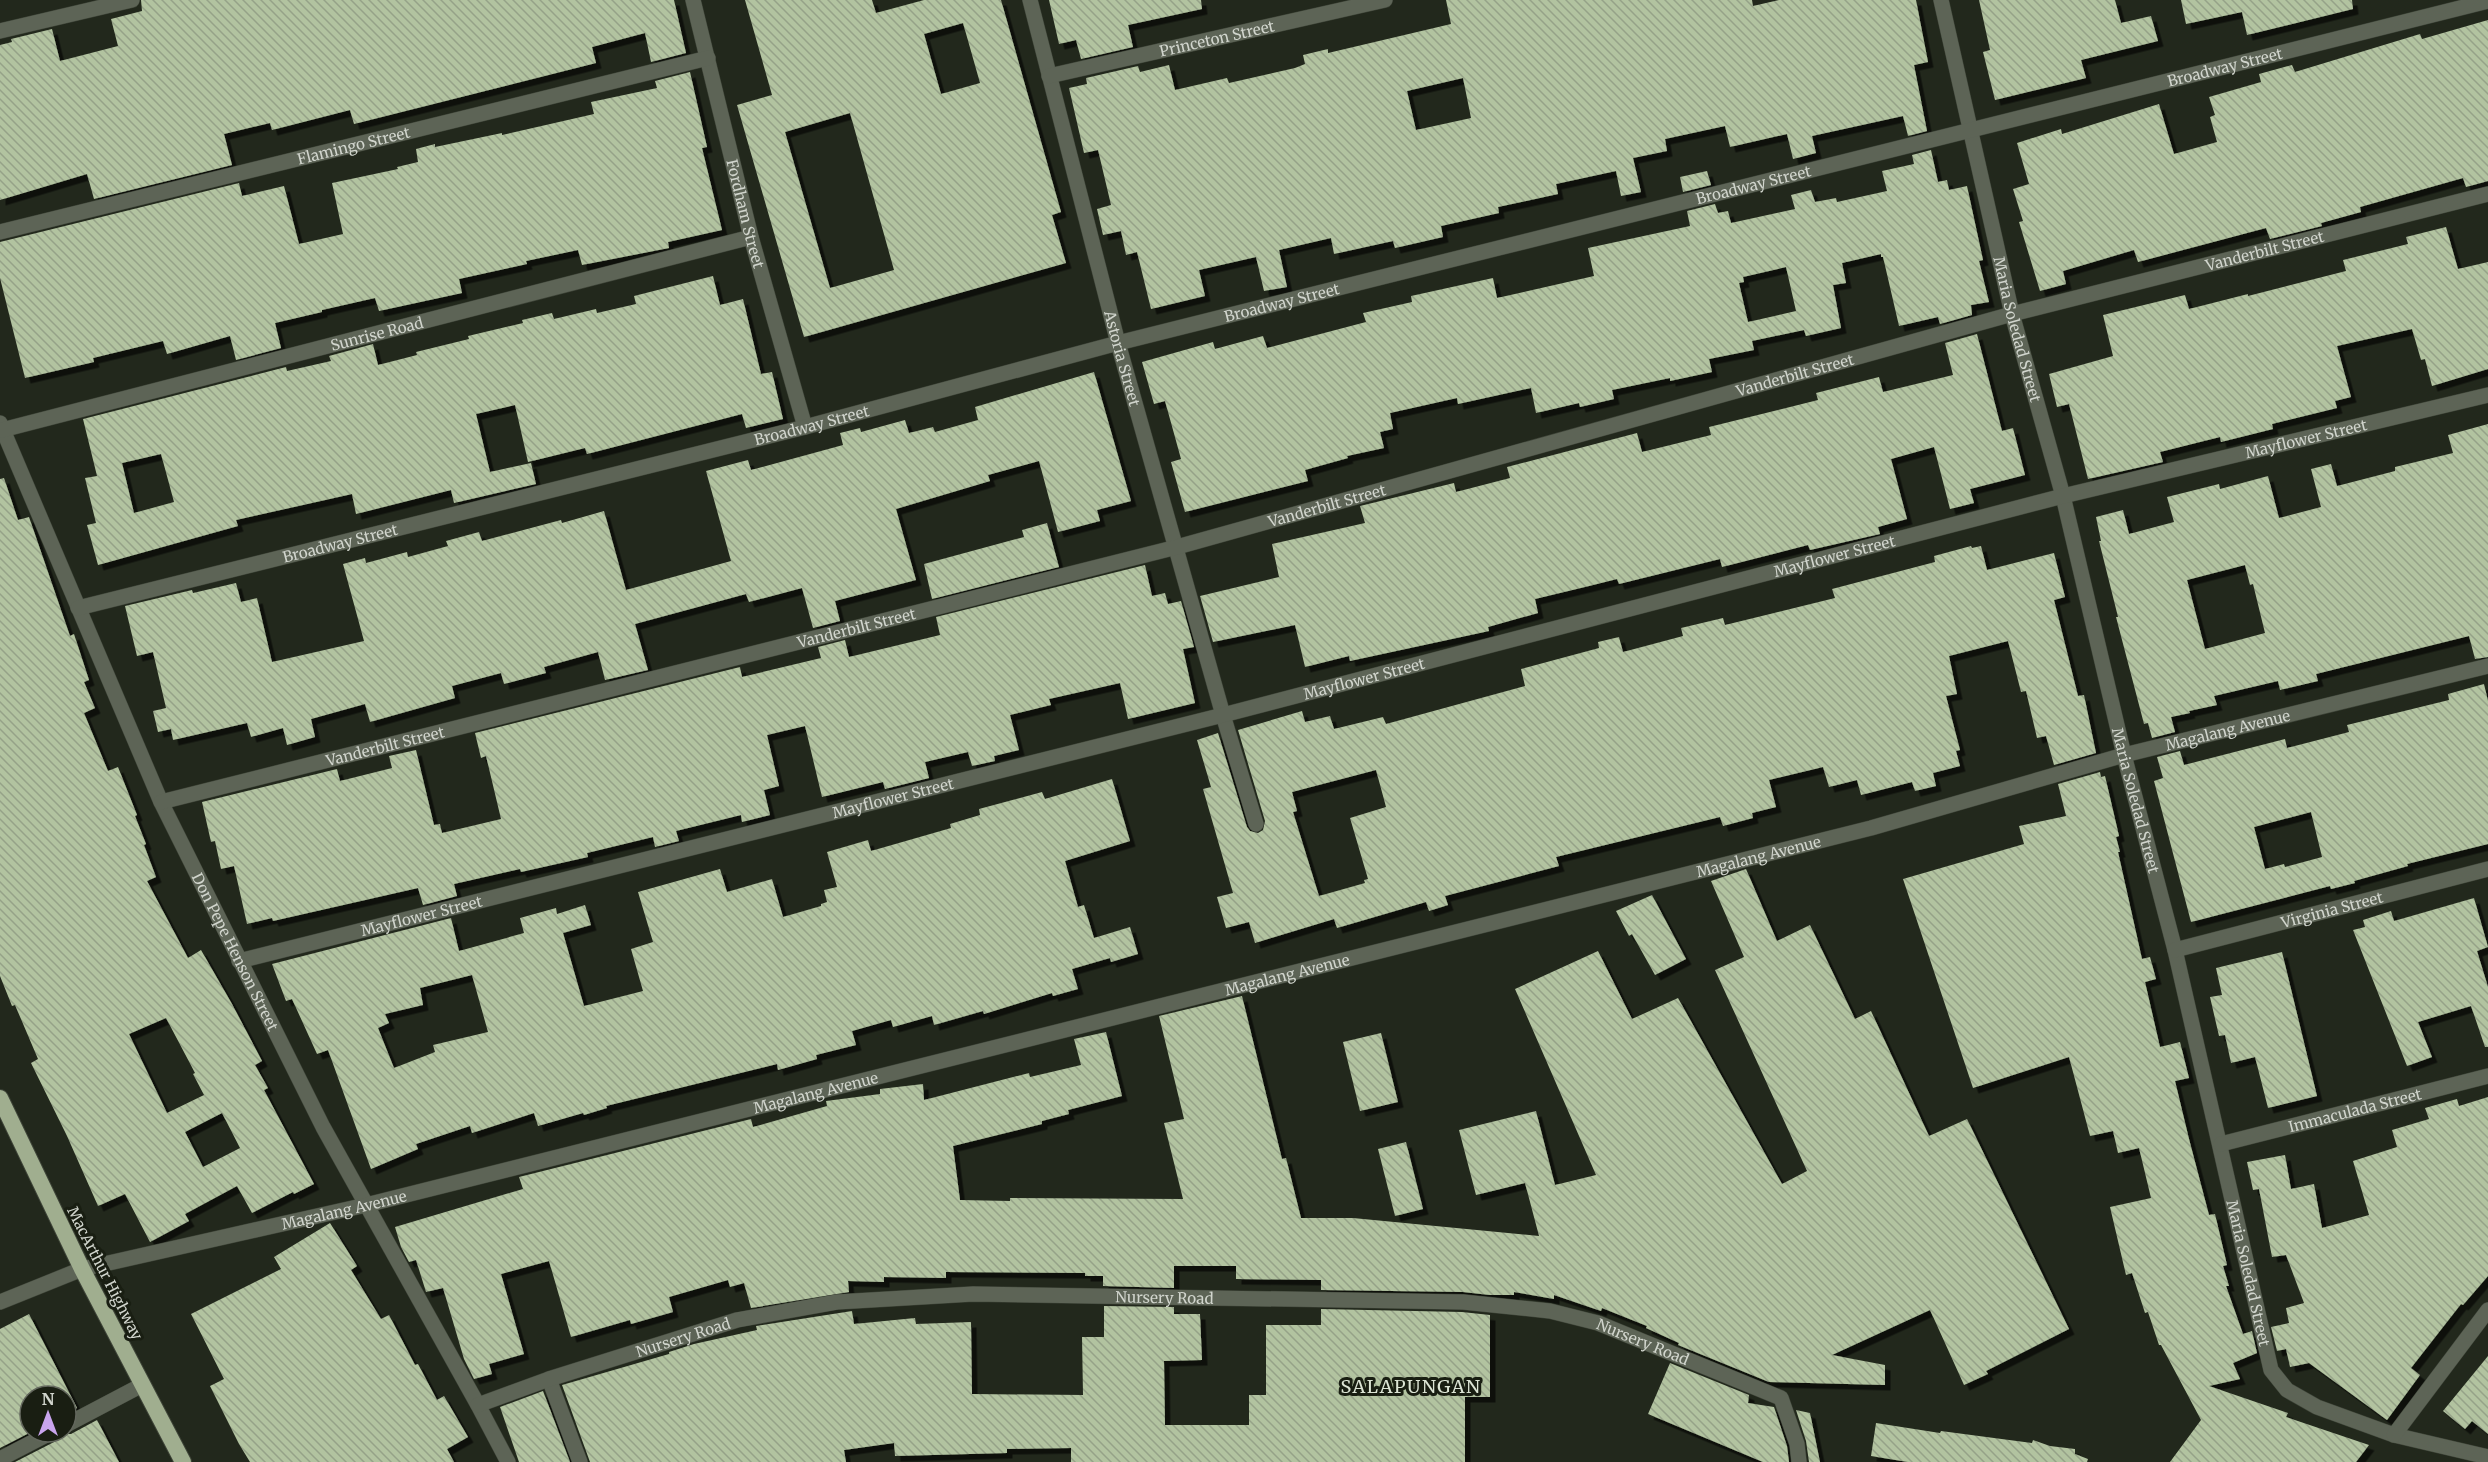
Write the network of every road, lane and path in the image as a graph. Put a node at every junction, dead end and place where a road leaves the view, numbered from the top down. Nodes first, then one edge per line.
1 (132, 0) edge
2 (693, 0) edge
3 (1030, 0) edge
4 (1385, 0) edge
5 (1941, 0) edge
6 (2488, 1) edge
7 (0, 31) edge
8 (708, 57) junction
9 (1049, 76) junction
10 (1970, 129) junction
11 (2488, 194) edge
12 (0, 232) edge
13 (751, 237) junction
14 (2012, 314) junction
15 (1119, 343) junction
16 (2488, 395) edge
17 (1, 426) edge
18 (805, 428) junction
19 (2063, 496) junction
20 (1177, 547) junction
21 (78, 608) junction
22 (2488, 666) edge
23 (1223, 715) junction
24 (2124, 755) junction
25 (161, 802) junction
26 (1256, 824) dead end
27 (2488, 868) edge
28 (2175, 950) junction
29 (239, 961) junction
30 (2488, 1076) edge
31 (0, 1098) edge
32 (2221, 1144) junction
33 (366, 1205) junction
34 (82, 1269) junction
35 (0, 1302) edge
36 (2488, 1310) edge
37 (549, 1379) junction
38 (142, 1385) junction
39 (478, 1405) junction
40 (78, 1419) edge
41 (2394, 1435) junction
42 (29, 1444) edge
43 (2488, 1457) edge
44 (0, 1459) edge
45 (183, 1462) edge
46 (508, 1462) edge
47 (580, 1462) edge
48 (1799, 1462) edge

1 - 7 street
2 - 8 street, Fordham Street
3 - 9 street, Astoria Street
4 - 9 street, Princeton Street
5 - 10 street, Maria Soledad Street
6 - 10 street, Broadway Street
8 - 12 street, Flamingo Street
8 - 13 street, Fordham Street
9 - 15 street, Astoria Street
10 - 14 street, Maria Soledad Street
10 - 15 street, Broadway Street
11 - 14 street, Vanderbilt Street
13 - 17 street, Sunrise Road
13 - 18 street, Fordham Street
14 - 19 street, Maria Soledad Street
14 - 20 street, Vanderbilt Street
15 - 18 street, Broadway Street
15 - 20 street, Astoria Street
16 - 19 street, Mayflower Street
17 - 21 street, Don Pepe Henson Street
18 - 21 street, Broadway Street
19 - 23 street, Mayflower Street
19 - 24 street, Maria Soledad Street
20 - 23 street, Astoria Street
20 - 25 street, Vanderbilt Street
21 - 25 street, Don Pepe Henson Street
22 - 24 street, Magalang Avenue
23 - 26 street, Astoria Street
23 - 29 street, Mayflower Street
24 - 28 street, Maria Soledad Street
24 - 33 street, Magalang Avenue
25 - 29 street, Don Pepe Henson Street
27 - 28 street, Virginia Street
28 - 32 street, Maria Soledad Street
29 - 33 street, Don Pepe Henson Street
30 - 32 street, Immaculada Street
31 - 34 highway, MacArthur Highway
32 - 41 street, Maria Soledad Street
33 - 34 street, Magalang Avenue
33 - 39 street, Don Pepe Henson Street
34 - 35 street, Magalang Avenue
34 - 38 highway, MacArthur Highway
36 - 41 street
37 - 39 street, Nursery Road
37 - 47 street
37 - 48 street, Nursery Road
38 - 40 street
38 - 45 highway, MacArthur Highway
39 - 46 street, Don Pepe Henson Street
41 - 43 street, Maria Soledad Street
42 - 44 street

